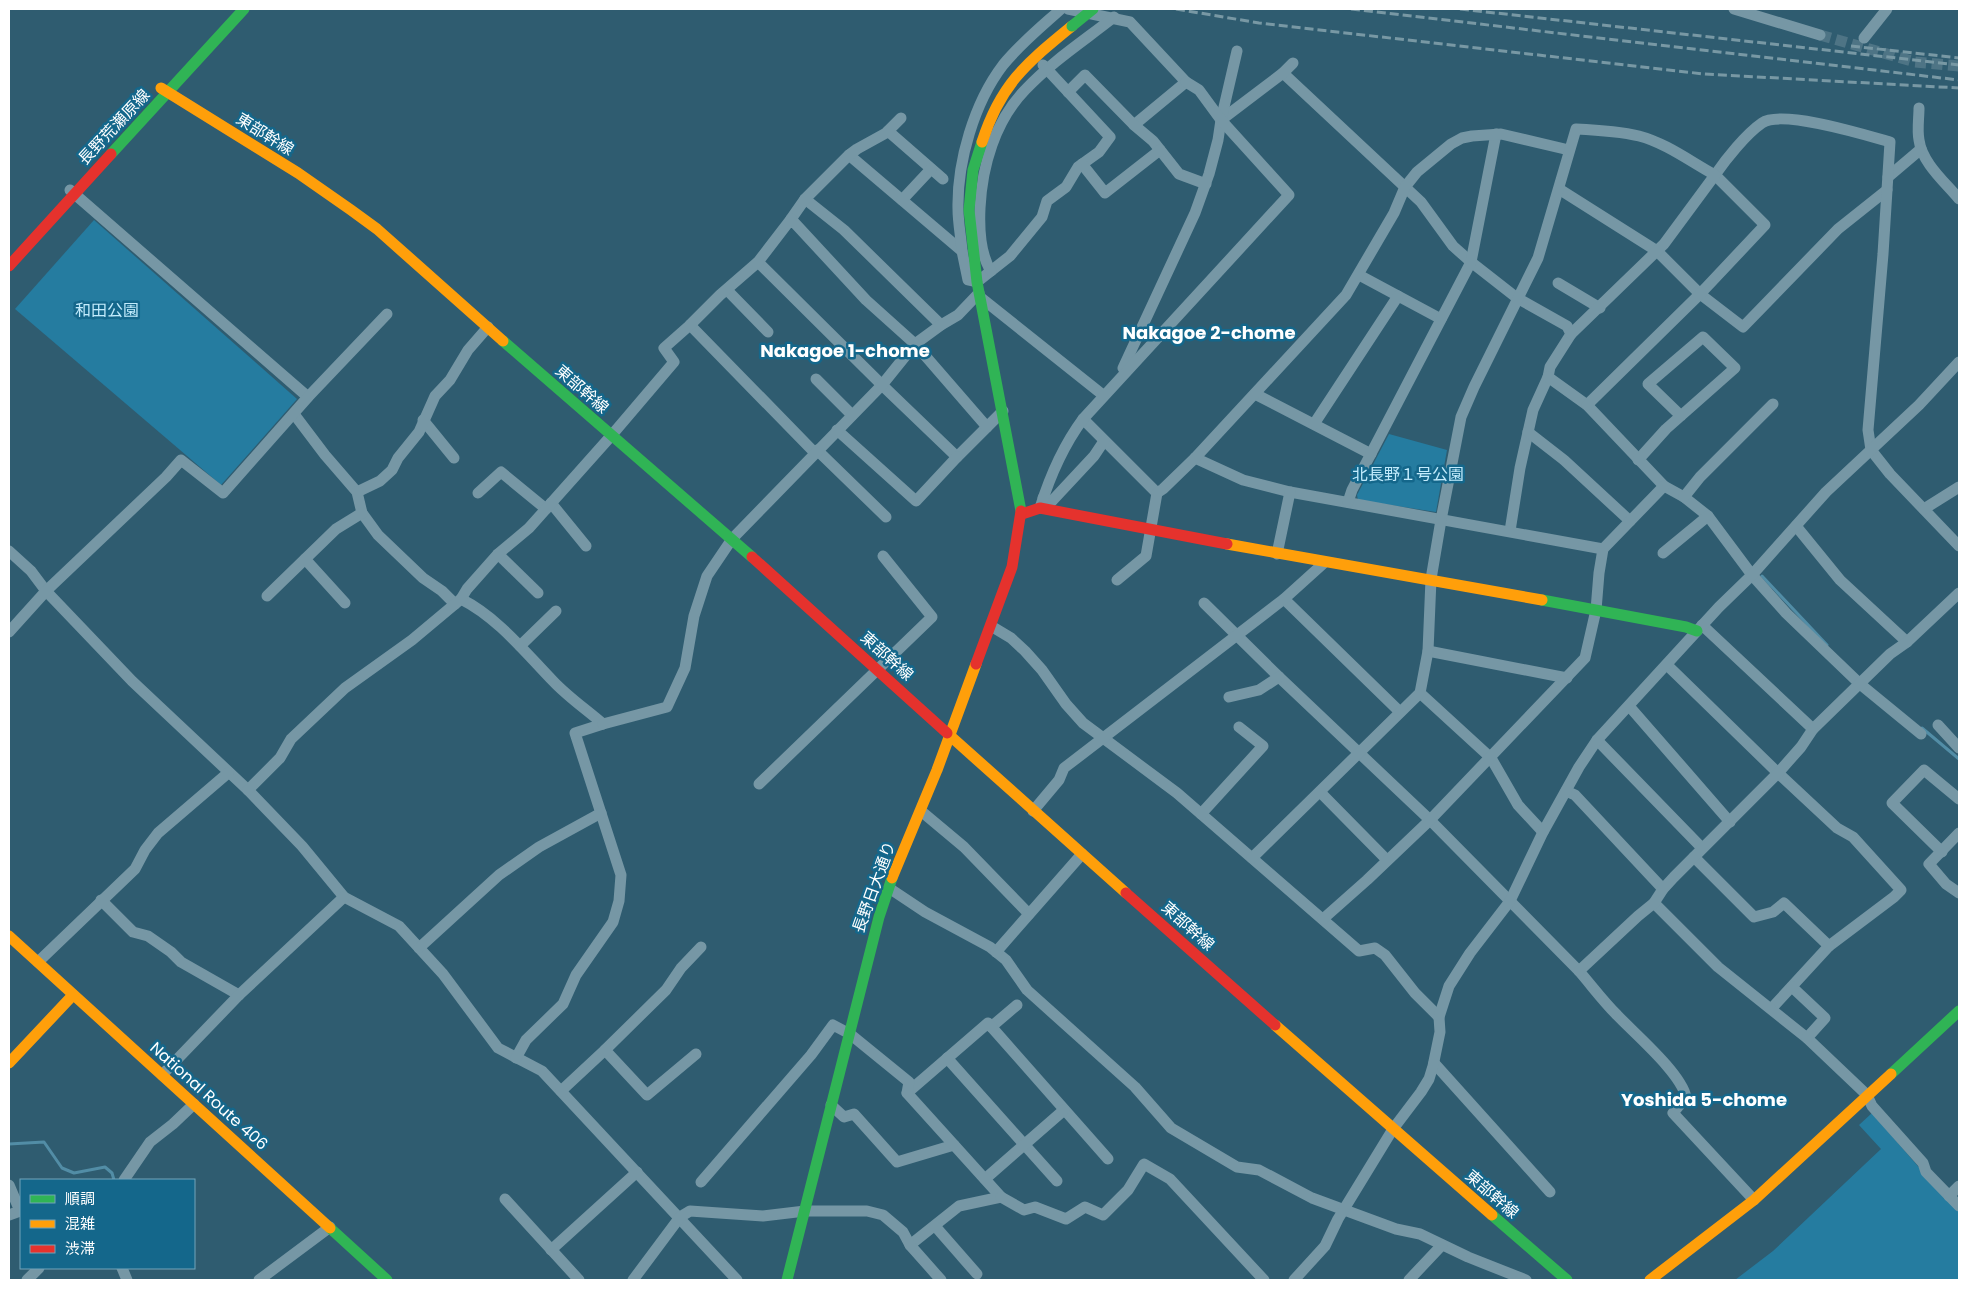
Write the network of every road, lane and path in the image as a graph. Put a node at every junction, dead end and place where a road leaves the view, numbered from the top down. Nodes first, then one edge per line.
1 (232, 9) edge
2 (244, 9) edge
3 (1061, 9) edge
4 (1068, 9) edge
5 (1093, 9) edge
6 (1734, 9) edge
7 (1887, 9) edge
8 (1114, 17) junction
9 (1820, 35) tunnel mouth
10 (1864, 38) dead end
11 (1237, 51) dead end
12 (1293, 63) dead end
13 (1044, 68) junction
14 (1283, 74) junction
15 (1186, 82) junction
16 (164, 90) junction
17 (1068, 92) junction
18 (1919, 108) dead end
19 (901, 118) dead end
20 (1221, 120) junction
21 (1134, 125) junction
22 (888, 131) junction
23 (1496, 134) junction
24 (1921, 149) junction
25 (1160, 150) junction
26 (1569, 150) junction
27 (850, 155) junction
28 (1082, 164) junction
29 (931, 169) junction
30 (1715, 175) junction
31 (1888, 177) junction
32 (943, 179) dead end
33 (1206, 184) junction
34 (1405, 187) junction
35 (1559, 189) junction
36 (1887, 190) junction
37 (71, 191) junction
38 (805, 199) junction
39 (1959, 199) edge
40 (902, 200) junction
41 (791, 220) junction
42 (962, 251) junction
43 (1657, 251) junction
44 (9, 254) edge
45 (758, 262) junction
46 (1471, 262) junction
47 (9, 266) edge
48 (991, 271) junction
49 (1359, 275) junction
50 (1558, 283) dead end
51 (727, 290) junction
52 (979, 291) junction
53 (1700, 294) junction
54 (1398, 296) junction
55 (1517, 298) junction
56 (1600, 308) junction
57 (387, 314) dead end
58 (1441, 319) junction
59 (941, 325) junction
60 (690, 326) junction
61 (488, 327) junction
62 (768, 332) dead end
63 (1571, 334) junction
64 (915, 344) junction
65 (1959, 362) edge
66 (1123, 368) dead end
67 (1548, 377) junction
68 (816, 379) dead end
69 (882, 385) junction
70 (1255, 394) junction
71 (1103, 396) junction
72 (308, 397) junction
73 (1773, 404) dead end
74 (1586, 405) junction
75 (1003, 411) junction
76 (294, 414) junction
77 (852, 415) junction
78 (1681, 416) junction
79 (1083, 419) junction
80 (423, 420) junction
81 (1314, 424) junction
82 (987, 427) junction
83 (837, 430) junction
84 (1528, 432) junction
85 (611, 436) junction
86 (1104, 441) junction
87 (1871, 450) junction
88 (816, 451) junction
89 (1371, 454) junction
90 (957, 457) junction
91 (454, 458) dead end
92 (1195, 458) junction
93 (1638, 460) junction
94 (1664, 486) junction
95 (1959, 487) edge
96 (357, 492) junction
97 (1157, 492) junction
98 (1290, 492) junction
99 (478, 493) dead end
100 (1684, 497) junction
101 (1348, 502) junction
102 (1042, 503) junction
103 (548, 506) junction
104 (1924, 509) junction
105 (362, 513) junction
106 (1022, 514) junction
107 (1708, 516) junction
108 (886, 517) dead end
109 (1441, 520) junction
110 (1630, 521) junction
111 (1796, 526) junction
112 (1151, 529) junction
113 (1510, 531) junction
114 (732, 539) junction
115 (586, 546) dead end
116 (1959, 546) edge
117 (1603, 549) junction
118 (9, 551) edge
119 (1663, 553) dead end
120 (498, 554) junction
121 (1277, 554) junction
122 (883, 556) dead end
123 (305, 559) junction
124 (1325, 562) junction
125 (1752, 575) junction
126 (1431, 579) junction
127 (1117, 580) dead end
128 (46, 591) junction
129 (538, 593) dead end
130 (1959, 594) edge
131 (267, 596) dead end
132 (1284, 599) junction
133 (458, 602) junction
134 (345, 603) dead end
135 (1204, 603) dead end
136 (1596, 610) junction
137 (556, 611) dead end
138 (991, 626) junction
139 (1699, 628) junction
140 (9, 632) edge
141 (1236, 635) junction
142 (1907, 642) junction
143 (520, 646) junction
144 (1428, 651) junction
145 (1667, 665) junction
146 (878, 670) junction
147 (1279, 677) junction
148 (1567, 678) junction
149 (1863, 681) junction
150 (1420, 693) junction
151 (1229, 697) dead end
152 (1629, 706) junction
153 (1400, 712) junction
154 (603, 724) junction
155 (1938, 725) dead end
156 (1239, 727) dead end
157 (1813, 729) junction
158 (1921, 734) dead end
159 (950, 735) junction
160 (1103, 737) junction
161 (1597, 740) junction
162 (1959, 748) edge
163 (1359, 754) junction
164 (1491, 758) junction
165 (228, 773) junction
166 (1778, 774) junction
167 (759, 784) dead end
168 (248, 790) junction
169 (1566, 791) junction
170 (1320, 792) junction
171 (1959, 799) edge
172 (921, 811) junction
173 (1033, 811) junction
174 (601, 813) junction
175 (1201, 814) junction
176 (1430, 820) junction
177 (1730, 822) junction
178 (1543, 832) junction
179 (1959, 833) edge
180 (1702, 848) junction
181 (1942, 852) junction
182 (1082, 854) junction
183 (1694, 857) junction
184 (1252, 858) junction
185 (1387, 860) junction
186 (889, 888) junction
187 (1663, 889) junction
188 (1959, 893) edge
189 (344, 897) junction
190 (101, 900) junction
191 (1510, 901) junction
192 (1654, 903) junction
193 (1029, 914) junction
194 (1323, 918) junction
195 (9, 936) edge
196 (1829, 946) junction
197 (701, 947) dead end
198 (419, 948) junction
199 (996, 952) junction
200 (38, 962) junction
201 (1579, 970) junction
202 (1792, 987) junction
203 (73, 995) junction
204 (239, 995) junction
205 (1017, 1005) dead end
206 (1772, 1008) junction
207 (1959, 1011) edge
208 (1439, 1017) junction
209 (991, 1028) junction
210 (850, 1034) junction
211 (1807, 1038) junction
212 (605, 1050) junction
213 (696, 1054) dead end
214 (516, 1058) junction
215 (947, 1058) junction
216 (9, 1063) edge
217 (1434, 1063) junction
218 (162, 1075) junction
219 (561, 1091) junction
220 (907, 1093) junction
221 (1867, 1094) junction
222 (194, 1104) junction
223 (831, 1105) junction
224 (1064, 1110) junction
225 (1394, 1130) junction
226 (1024, 1144) junction
227 (954, 1145) junction
228 (1108, 1159) dead end
229 (638, 1172) junction
230 (125, 1179) edge
231 (985, 1179) junction
232 (1057, 1181) dead end
233 (701, 1182) dead end
234 (9, 1185) edge
235 (1959, 1186) edge
236 (1550, 1192) dead end
237 (1949, 1196) junction
238 (1002, 1197) junction
239 (505, 1199) dead end
240 (1754, 1200) junction
241 (1959, 1206) edge
242 (805, 1210) junction
243 (1344, 1210) junction
244 (9, 1215) edge
245 (680, 1217) junction
246 (934, 1226) junction
247 (330, 1227) junction
248 (1442, 1244) junction
249 (910, 1245) junction
250 (551, 1250) junction
251 (38, 1269) edge
252 (976, 1274) dead end
253 (27, 1280) edge
254 (259, 1280) edge
255 (387, 1280) edge
256 (579, 1280) edge
257 (633, 1280) edge
258 (737, 1280) edge
259 (787, 1280) edge
260 (941, 1280) edge
261 (1264, 1280) edge
262 (1294, 1280) edge
263 (1409, 1280) edge
264 (1526, 1280) edge
265 (1567, 1280) edge
266 (1650, 1280) edge

1 - 16 main road, 長野荒瀬原線
2 - 16 main road, 長野荒瀬原線
3 - 42 street
4 - 8 street
5 - 52 main road, bridge
6 - 9 street
7 - 10 street
8 - 13 street
8 - 15 street
11 - 20 street
12 - 14 street
13 - 17 street
13 - 48 street
14 - 20 street
14 - 34 street
15 - 20 street
15 - 21 street
16 - 37 main road, 長野荒瀬原線
16 - 61 main road, 東部幹線
17 - 21 street
17 - 28 street
18 - 24 street
19 - 22 street
20 - 33 street
20 - 71 street
21 - 25 street
22 - 27 street
22 - 29 street
23 - 26 street
23 - 34 street
23 - 46 street
24 - 31 street
24 - 39 street
25 - 28 street
25 - 33 street
26 - 30 street
26 - 35 street
27 - 38 street
27 - 40 street
28 - 48 street
29 - 32 street
29 - 40 street
30 - 31 street
30 - 43 street
30 - 53 street
31 - 36 street
33 - 66 street
34 - 46 street
34 - 49 street
35 - 43 street
35 - 55 street
36 - 53 street
36 - 87 street
37 - 44 main road, 長野荒瀬原線
37 - 47 main road, 長野荒瀬原線
37 - 72 street
38 - 41 street
38 - 59 street
40 - 42 street
41 - 45 street
41 - 64 street
42 - 52 street
43 - 53 street
43 - 56 street
45 - 51 street
45 - 69 street
46 - 55 street
46 - 58 street
48 - 52 street
49 - 54 street
49 - 70 street
50 - 56 street
51 - 60 street
51 - 62 street
52 - 59 street
52 - 71 street
52 - 75 main road
53 - 74 street
54 - 58 street
54 - 81 street
55 - 63 street
55 - 109 street
56 - 63 street
57 - 72 street
58 - 89 street
59 - 64 street
60 - 85 street
60 - 88 street
61 - 80 street
61 - 85 main road, 東部幹線
63 - 67 street
64 - 69 street
64 - 82 street
65 - 87 street
67 - 74 street
67 - 84 street
68 - 77 street
69 - 77 street
69 - 90 street
70 - 81 street
70 - 92 street
71 - 79 street
72 - 76 street
73 - 100 street
74 - 93 street
75 - 82 street
75 - 106 main road
76 - 96 street
76 - 128 street
77 - 83 street
78 - 78 street
78 - 93 street
79 - 86 street
79 - 102 street
80 - 91 street
80 - 96 street
81 - 89 street
82 - 90 street
83 - 88 street
83 - 90 street
84 - 110 street
84 - 113 street
85 - 103 street
85 - 114 main road, 東部幹線
86 - 97 street
86 - 102 street
87 - 104 street
87 - 111 street
88 - 108 street
88 - 114 street
89 - 101 street
92 - 97 street
92 - 98 street
93 - 94 street
94 - 100 street
94 - 110 street
95 - 104 street
96 - 105 street
97 - 112 street
98 - 101 street
98 - 121 street
99 - 103 street
100 - 107 street
101 - 109 street
102 - 106 main road
102 - 112 main road
103 - 115 street
103 - 120 street
104 - 116 street
105 - 123 street
105 - 133 street
106 - 138 main road, 長野日大通り
107 - 119 street
107 - 125 street
109 - 113 street
109 - 126 street
110 - 117 street
111 - 125 street
111 - 142 street
112 - 121 main road
112 - 127 street
113 - 117 street
114 - 146 main road, 東部幹線
114 - 154 street
117 - 136 street
118 - 128 street
120 - 129 street
120 - 133 street
121 - 124 main road
122 - 146 street
123 - 131 street
123 - 134 street
124 - 126 main road
124 - 132 street
125 - 139 street
125 - 149 street
126 - 136 main road
126 - 144 street
128 - 140 street
128 - 165 street
130 - 142 street
132 - 141 street
132 - 153 street
133 - 143 street
133 - 168 street
135 - 141 street
136 - 139 main road
136 - 148 street
137 - 143 street
138 - 159 main road, 長野日大通り
138 - 160 street
139 - 145 street
139 - 157 street
141 - 147 street
141 - 160 street
142 - 149 street
143 - 154 street
144 - 148 street
144 - 150 street
145 - 152 street
145 - 166 street
146 - 159 main road, 東部幹線
146 - 167 street
147 - 151 street
147 - 163 street
148 - 164 street
149 - 157 street
149 - 158 street
150 - 153 street
150 - 164 street
152 - 161 street
152 - 177 street
153 - 163 street
154 - 174 street
155 - 162 street
156 - 175 street
157 - 166 street
159 - 172 main road, 長野日大通り
159 - 173 main road, 東部幹線
160 - 173 street
160 - 175 street
161 - 169 street
161 - 180 street
163 - 170 street
163 - 176 street
164 - 176 street
164 - 178 street
165 - 168 street
165 - 190 street
166 - 177 street
166 - 196 street
168 - 189 street
169 - 178 street
169 - 187 street
170 - 184 street
170 - 185 street
171 - 181 street
172 - 186 main road, 長野日大通り
172 - 193 street
173 - 182 main road, 東部幹線
174 - 198 street
174 - 214 street
175 - 184 street
176 - 185 street
176 - 191 street
177 - 180 street
178 - 191 street
179 - 181 street
180 - 183 street
181 - 188 street
182 - 193 street
182 - 225 main road, 東部幹線
183 - 187 street
183 - 196 street
184 - 194 street
185 - 194 street
186 - 199 street
186 - 210 main road, 長野日大通り
187 - 192 street
189 - 198 street
189 - 204 street
190 - 200 street
190 - 204 street
191 - 201 street
191 - 208 street
192 - 201 street
192 - 206 street
193 - 199 street
194 - 208 street
195 - 200 main road, National Route 406
196 - 202 street
197 - 212 street
198 - 214 street
199 - 243 street
200 - 203 main road, National Route 406
201 - 240 street
202 - 206 street
202 - 211 street
203 - 216 main road
203 - 218 main road, National Route 406
204 - 218 street
205 - 209 street
206 - 211 street
207 - 221 main road
208 - 217 street
209 - 215 street
209 - 224 street
210 - 220 street
210 - 223 main road, 長野日大通り
210 - 233 street
211 - 221 street
212 - 213 street
212 - 219 street
214 - 219 street
215 - 220 street
215 - 226 street
217 - 225 street
217 - 236 street
218 - 222 main road, National Route 406
219 - 229 street
220 - 227 street
221 - 237 street
221 - 240 main road
222 - 230 street
222 - 247 main road, National Route 406
223 - 227 street
223 - 242 main road, 長野日大通り
224 - 226 street
224 - 228 street
225 - 243 street
225 - 265 main road, 東部幹線
226 - 231 street
226 - 232 street
227 - 231 street
229 - 245 street
229 - 250 street
231 - 238 street
234 - 244 street
235 - 237 street
237 - 241 street
238 - 246 street
238 - 261 street
239 - 250 street
240 - 266 main road
242 - 245 street
242 - 249 street
242 - 259 main road, 長野日大通り
243 - 248 street
243 - 262 street
245 - 257 street
245 - 258 street
246 - 249 street
246 - 252 street
247 - 254 street
247 - 255 main road, National Route 406
248 - 263 street
248 - 264 street
249 - 260 street
250 - 256 street
251 - 253 street

